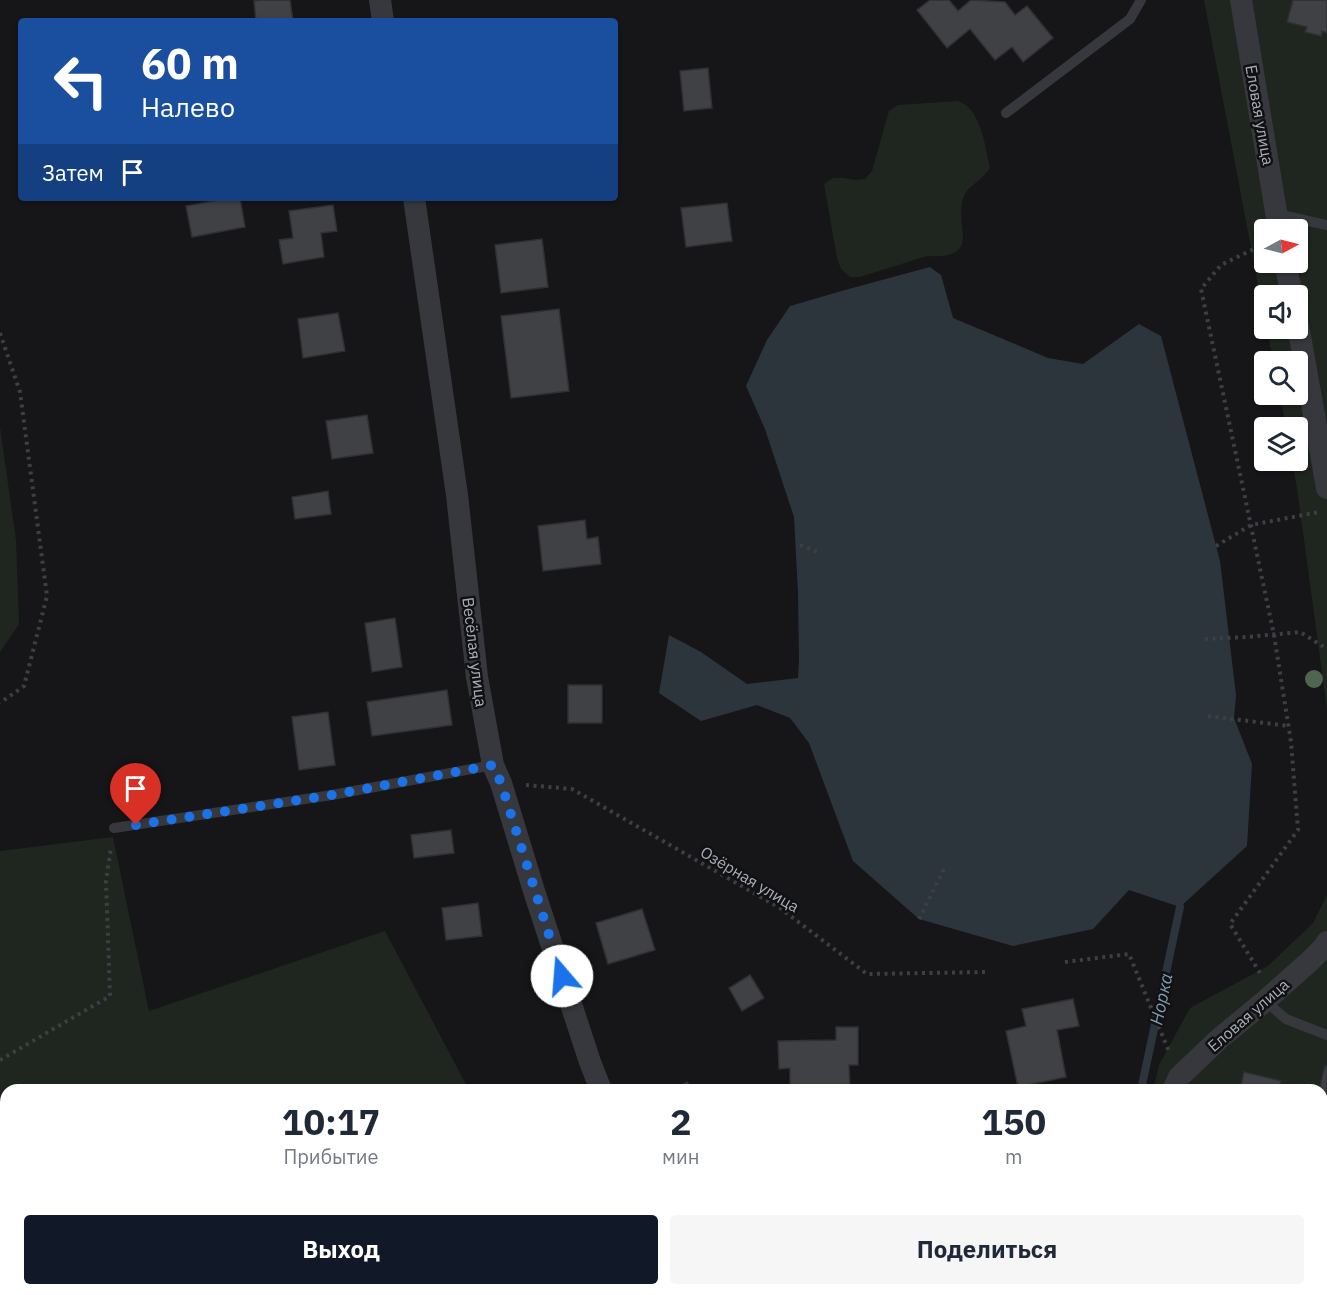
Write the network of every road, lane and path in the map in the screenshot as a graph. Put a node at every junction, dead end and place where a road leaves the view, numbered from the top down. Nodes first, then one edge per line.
1 (380, 0) edge
2 (1141, 0) edge
3 (1241, 0) edge
4 (383, 18) edge
5 (1006, 113) dead end
6 (414, 201) edge
7 (1278, 219) edge
8 (1308, 224) edge
9 (1327, 225) edge
10 (1252, 249) dead end
11 (0, 333) edge
12 (1300, 339) edge
13 (1327, 488) edge
14 (1327, 511) edge
15 (1251, 525) junction
16 (800, 545) dead end
17 (1216, 546) dead end
18 (820, 553) dead end
19 (1274, 635) junction
20 (1205, 639) dead end
21 (1327, 649) edge
22 (0, 703) edge
23 (1208, 716) dead end
24 (1288, 726) junction
25 (497, 774) junction
26 (114, 828) joint
27 (944, 869) dead end
28 (919, 919) dead end
29 (1327, 942) edge
30 (1065, 962) dead end
31 (987, 972) dead end
32 (1269, 998) junction
33 (1327, 1035) edge
34 (0, 1060) edge
35 (599, 1084) edge
36 (1176, 1084) edge

1 - 4 street
2 - 5 lane
3 - 7 street, Еловая улица
6 - 25 street, Весёлая улица
8 - 9 lane
10 - 15 path
11 - 22 path
12 - 13 street
14 - 15 path
15 - 17 path
15 - 19 path
16 - 18 path
19 - 20 path
19 - 21 path
19 - 24 path
23 - 24 path
24 - 32 path
25 - 26 lane
25 - 31 path, Озёрная улица
25 - 35 street, Весёлая улица
26 - 34 path
27 - 28 path
29 - 32 street, Еловая улица
30 - 36 path
32 - 33 lane
32 - 36 street, Еловая улица

